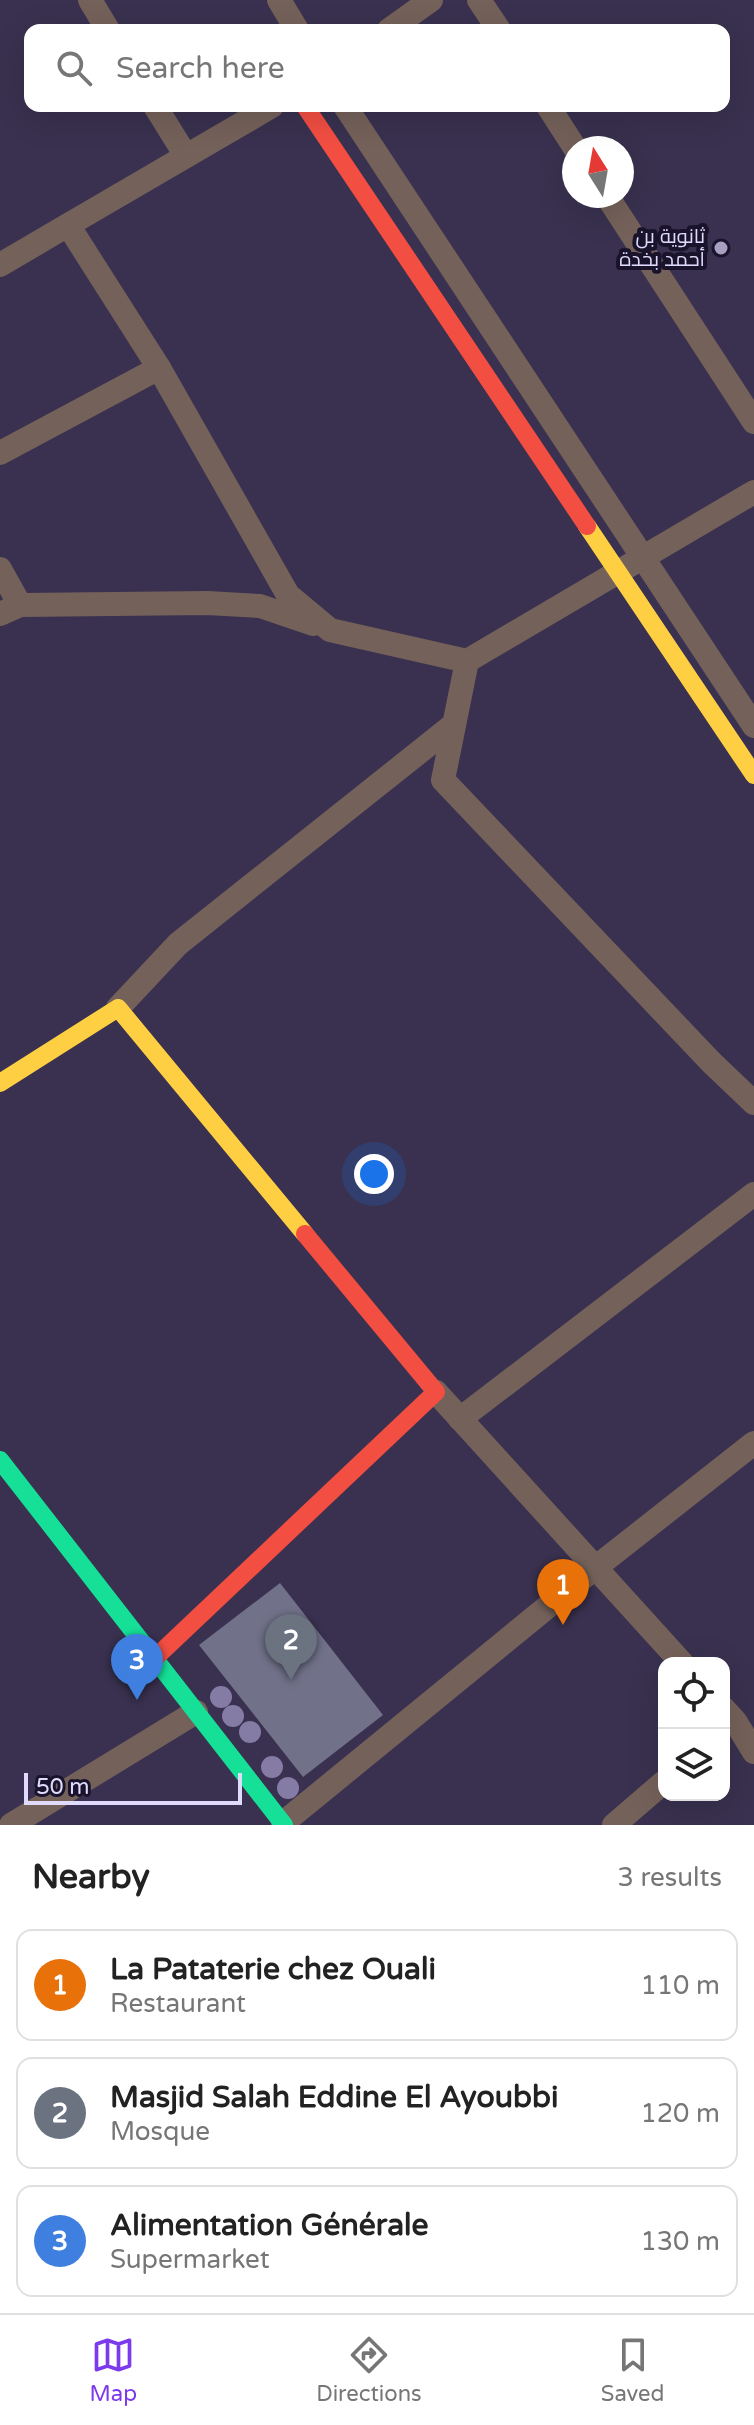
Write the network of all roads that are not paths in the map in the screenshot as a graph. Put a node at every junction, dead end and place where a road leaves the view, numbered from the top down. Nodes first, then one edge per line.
1 (90, 0) edge
2 (279, 0) edge
3 (431, 0) edge
4 (479, 0) edge
5 (104, 24) edge
6 (293, 24) edge
7 (397, 24) edge
8 (495, 24) edge
9 (159, 112) edge
10 (262, 112) edge
11 (309, 112) edge
12 (349, 112) edge
13 (552, 112) edge
14 (567, 136) edge
15 (186, 156) junction
16 (615, 208) edge
17 (68, 225) junction
18 (0, 265) edge
19 (159, 368) junction
20 (754, 422) edge
21 (0, 453) edge
22 (754, 492) edge
23 (642, 556) junction
24 (0, 569) edge
25 (618, 572) junction
26 (10, 610) edge
27 (330, 630) junction
28 (467, 661) junction
29 (452, 726) junction
30 (754, 726) edge
31 (754, 775) edge
32 (118, 1008) junction
33 (0, 1083) edge
34 (754, 1103) edge
35 (754, 1194) edge
36 (436, 1392) junction
37 (460, 1419) junction
38 (754, 1443) edge
39 (0, 1460) edge
40 (595, 1568) junction
41 (677, 1657) edge
42 (155, 1658) junction
43 (196, 1712) junction
44 (734, 1716) edge
45 (754, 1752) edge
46 (658, 1787) edge
47 (284, 1824) edge
48 (11, 1825) edge
49 (614, 1825) edge

1 - 5 street
2 - 6 street
3 - 7 street
4 - 8 street
9 - 15 street
10 - 15 street
11 - 25 street
12 - 23 street
13 - 14 street
15 - 17 street
16 - 20 street
17 - 18 street
17 - 19 street
19 - 21 street
19 - 27 street
22 - 23 street
23 - 25 street
23 - 30 street
24 - 26 street
25 - 28 street
25 - 31 street
26 - 27 street
27 - 28 street
28 - 29 street
29 - 32 street
29 - 34 street
32 - 33 street
32 - 36 street
35 - 37 street
36 - 37 street
36 - 42 street
37 - 40 street
38 - 40 street
39 - 42 street
40 - 41 street
40 - 47 street
42 - 43 street
43 - 47 street
43 - 48 street
44 - 45 street
46 - 49 street

